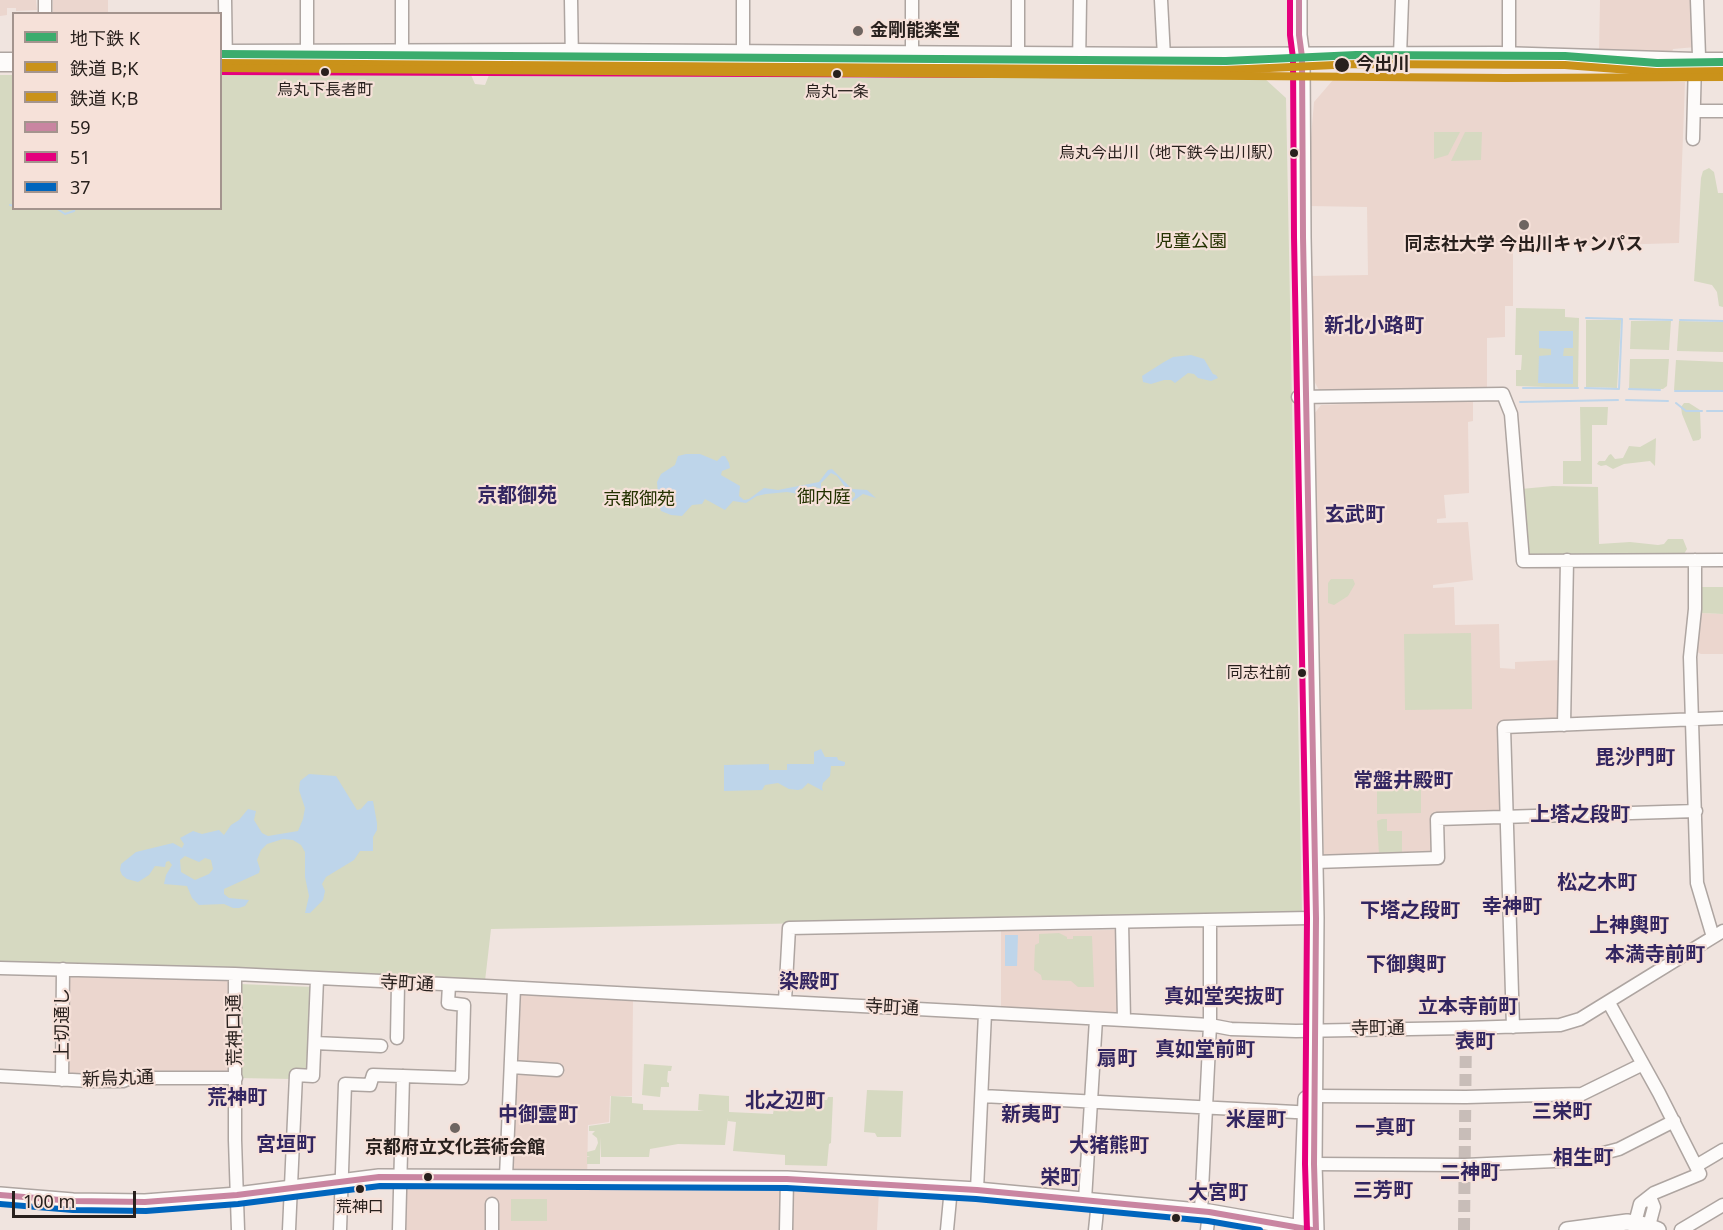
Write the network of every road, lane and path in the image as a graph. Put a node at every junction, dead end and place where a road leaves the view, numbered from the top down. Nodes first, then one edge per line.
1 (225, 0) edge
2 (307, 0) edge
3 (402, 0) edge
4 (571, 0) edge
5 (743, 0) edge
6 (912, 0) edge
7 (1018, 0) edge
8 (1080, 0) edge
9 (1161, 0) edge
10 (1299, 0) edge
11 (1402, 0) edge
12 (1509, 0) edge
13 (1698, 0) edge
14 (307, 52) junction
15 (1400, 56) junction
16 (912, 57) junction
17 (1018, 57) junction
18 (1164, 57) junction
19 (1509, 57) junction
20 (402, 58) junction
21 (572, 58) junction
22 (223, 59) edge
23 (743, 59) junction
24 (1079, 62) junction
25 (1299, 62) junction
26 (1723, 62) edge
27 (1695, 67) junction
28 (1723, 70) edge
29 (1694, 111) junction
30 (1723, 111) edge
31 (1693, 139) dead end
32 (1302, 397) junction
33 (1567, 560) junction
34 (1695, 560) junction
35 (1723, 560) edge
36 (1723, 718) edge
37 (1693, 719) junction
38 (1564, 725) junction
39 (1696, 811) junction
40 (1505, 818) junction
41 (1315, 862) junction
42 (1309, 918) junction
43 (1210, 920) junction
44 (1122, 922) junction
45 (1718, 934) edge
46 (0, 968) edge
47 (63, 969) junction
48 (235, 974) junction
49 (317, 979) junction
50 (398, 983) junction
51 (449, 985) junction
52 (514, 988) junction
53 (785, 1001) junction
54 (1609, 1003) junction
55 (985, 1014) junction
56 (1096, 1019) junction
57 (1124, 1020) junction
58 (1210, 1025) junction
59 (1513, 1027) junction
60 (1312, 1030) junction
61 (397, 1038) dead end
62 (315, 1043) junction
63 (381, 1046) dead end
64 (1643, 1064) junction
65 (511, 1067) junction
66 (557, 1070) dead end
67 (0, 1076) edge
68 (403, 1076) junction
69 (236, 1078) junction
70 (62, 1080) junction
71 (982, 1096) junction
72 (1316, 1096) junction
73 (1091, 1102) junction
74 (1206, 1108) junction
75 (1311, 1112) junction
76 (1674, 1121) junction
77 (1723, 1150) edge
78 (1314, 1164) junction
79 (1696, 1166) junction
80 (400, 1176) junction
81 (506, 1177) junction
82 (787, 1179) junction
83 (342, 1181) junction
84 (292, 1188) junction
85 (951, 1188) junction
86 (977, 1190) junction
87 (0, 1195) edge
88 (237, 1195) junction
89 (1091, 1201) junction
90 (492, 1204) dead end
91 (1723, 1205) edge
92 (1205, 1211) junction
93 (1647, 1226) edge
94 (238, 1230) edge
95 (289, 1230) edge
96 (340, 1230) edge
97 (399, 1230) edge
98 (492, 1230) edge
99 (786, 1230) edge
100 (947, 1230) edge
101 (1095, 1230) edge
102 (1207, 1230) edge
103 (1308, 1230) edge
104 (1567, 1230) edge
105 (1681, 1230) edge

1 - 22 street
2 - 14 street
3 - 20 street
4 - 21 street
5 - 23 street
6 - 16 street
7 - 17 street
8 - 24 street
9 - 18 street
10 - 25 main road
11 - 15 street
12 - 19 street
13 - 27 street
14 - 20 highway
14 - 22 highway
15 - 19 highway
15 - 25 highway
16 - 17 highway
16 - 23 highway
17 - 24 highway
18 - 24 highway
18 - 25 highway
19 - 27 highway
20 - 21 highway
20 - 22 highway
21 - 23 highway
23 - 24 highway
24 - 25 highway
25 - 27 highway
25 - 32 main road
26 - 27 highway
27 - 28 highway
27 - 29 street
29 - 30 street
29 - 31 street
32 - 33 street
32 - 41 main road
32 - 42 main road
33 - 34 street
33 - 38 street
34 - 35 street
34 - 37 street
36 - 37 street
37 - 38 street
37 - 39 street
38 - 40 street
39 - 40 street
39 - 45 street
40 - 41 street
40 - 59 street
41 - 60 main road
42 - 43 street
42 - 60 main road
43 - 44 street
43 - 58 street
44 - 53 street
44 - 57 street
45 - 54 street, 寺町通
46 - 47 street, 寺町通
47 - 48 street, 寺町通
47 - 70 street, 上切通し
48 - 49 street, 寺町通
48 - 69 street, 荒神口通
49 - 50 street, 寺町通
49 - 62 street
50 - 51 street, 寺町通
50 - 61 street
51 - 52 street, 寺町通
51 - 68 street
52 - 53 street, 寺町通
52 - 65 street
53 - 55 street, 寺町通
54 - 59 street, 寺町通
54 - 64 street
55 - 56 street, 寺町通
55 - 71 street
56 - 57 street, 寺町通
56 - 73 street
57 - 58 street, 寺町通
58 - 60 street, 寺町通
58 - 74 street
59 - 60 street, 寺町通
60 - 72 main road
60 - 75 main road
62 - 63 street
62 - 84 street
64 - 72 street
64 - 76 street
65 - 66 street
65 - 81 street
67 - 70 street, 新烏丸通
68 - 80 street
68 - 83 street
69 - 70 street, 新烏丸通
69 - 88 street, 荒神口通
71 - 73 street
71 - 86 street
72 - 75 main road
73 - 74 street
73 - 89 street
74 - 75 street
74 - 92 street
75 - 78 main road
75 - 103 main road
76 - 78 street
76 - 79 street
77 - 79 street
78 - 103 main road
79 - 93 street
80 - 81 main road
80 - 83 main road
80 - 97 street
81 - 82 main road
82 - 85 main road
82 - 99 street
83 - 84 main road
83 - 96 street
84 - 88 main road
84 - 95 street
85 - 86 main road
85 - 100 street
86 - 89 main road
87 - 88 main road
88 - 94 street, 荒神口通
89 - 92 main road
89 - 101 street
90 - 98 street
91 - 105 street
92 - 102 street
92 - 103 main road
93 - 104 main road

